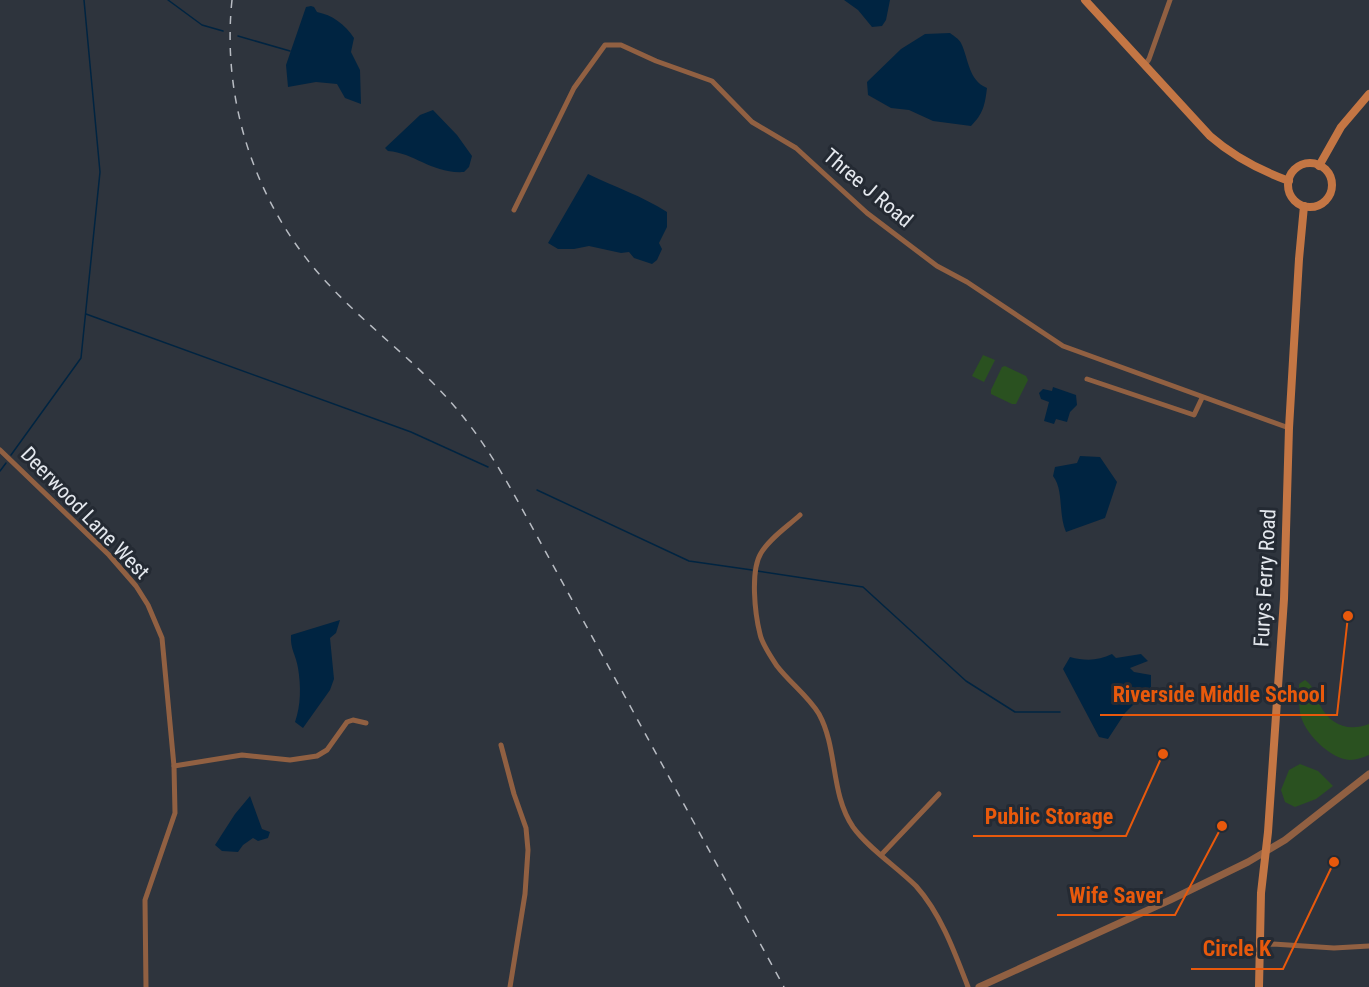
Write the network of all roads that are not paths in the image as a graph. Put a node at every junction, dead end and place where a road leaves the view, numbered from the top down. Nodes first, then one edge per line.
1 (1086, 0) edge
2 (1170, 0) edge
3 (1144, 65) junction
4 (1369, 94) edge
5 (1319, 166) junction
6 (1289, 181) junction
7 (1304, 206) junction
8 (514, 210) dead end
9 (1087, 379) dead end
10 (1202, 398) junction
11 (1289, 428) junction
12 (0, 450) edge
13 (800, 515) dead end
14 (366, 723) dead end
15 (501, 746) dead end
16 (174, 766) junction
17 (1369, 774) edge
18 (939, 794) dead end
19 (1266, 851) junction
20 (882, 854) junction
21 (1260, 945) junction
22 (1369, 946) edge
23 (146, 987) edge
24 (510, 987) edge
25 (968, 987) edge
26 (979, 987) edge
27 (1259, 987) edge

1 - 3 main road
2 - 3 street
3 - 6 main road
4 - 5 main road
5 - 6 main road
5 - 7 main road
6 - 7 main road
7 - 11 main road, Furys Ferry Road
8 - 10 street, Three J Road
9 - 10 street
10 - 11 street, Three J Road
11 - 19 main road, Furys Ferry Road
12 - 16 street, Deerwood Lane West
13 - 20 street
14 - 16 street
15 - 24 street
16 - 23 street, Deerwood Lane West
17 - 19 street
18 - 20 street
19 - 21 main road, Furys Ferry Road
19 - 26 street
20 - 25 street
21 - 22 street
21 - 27 main road, Furys Ferry Road

